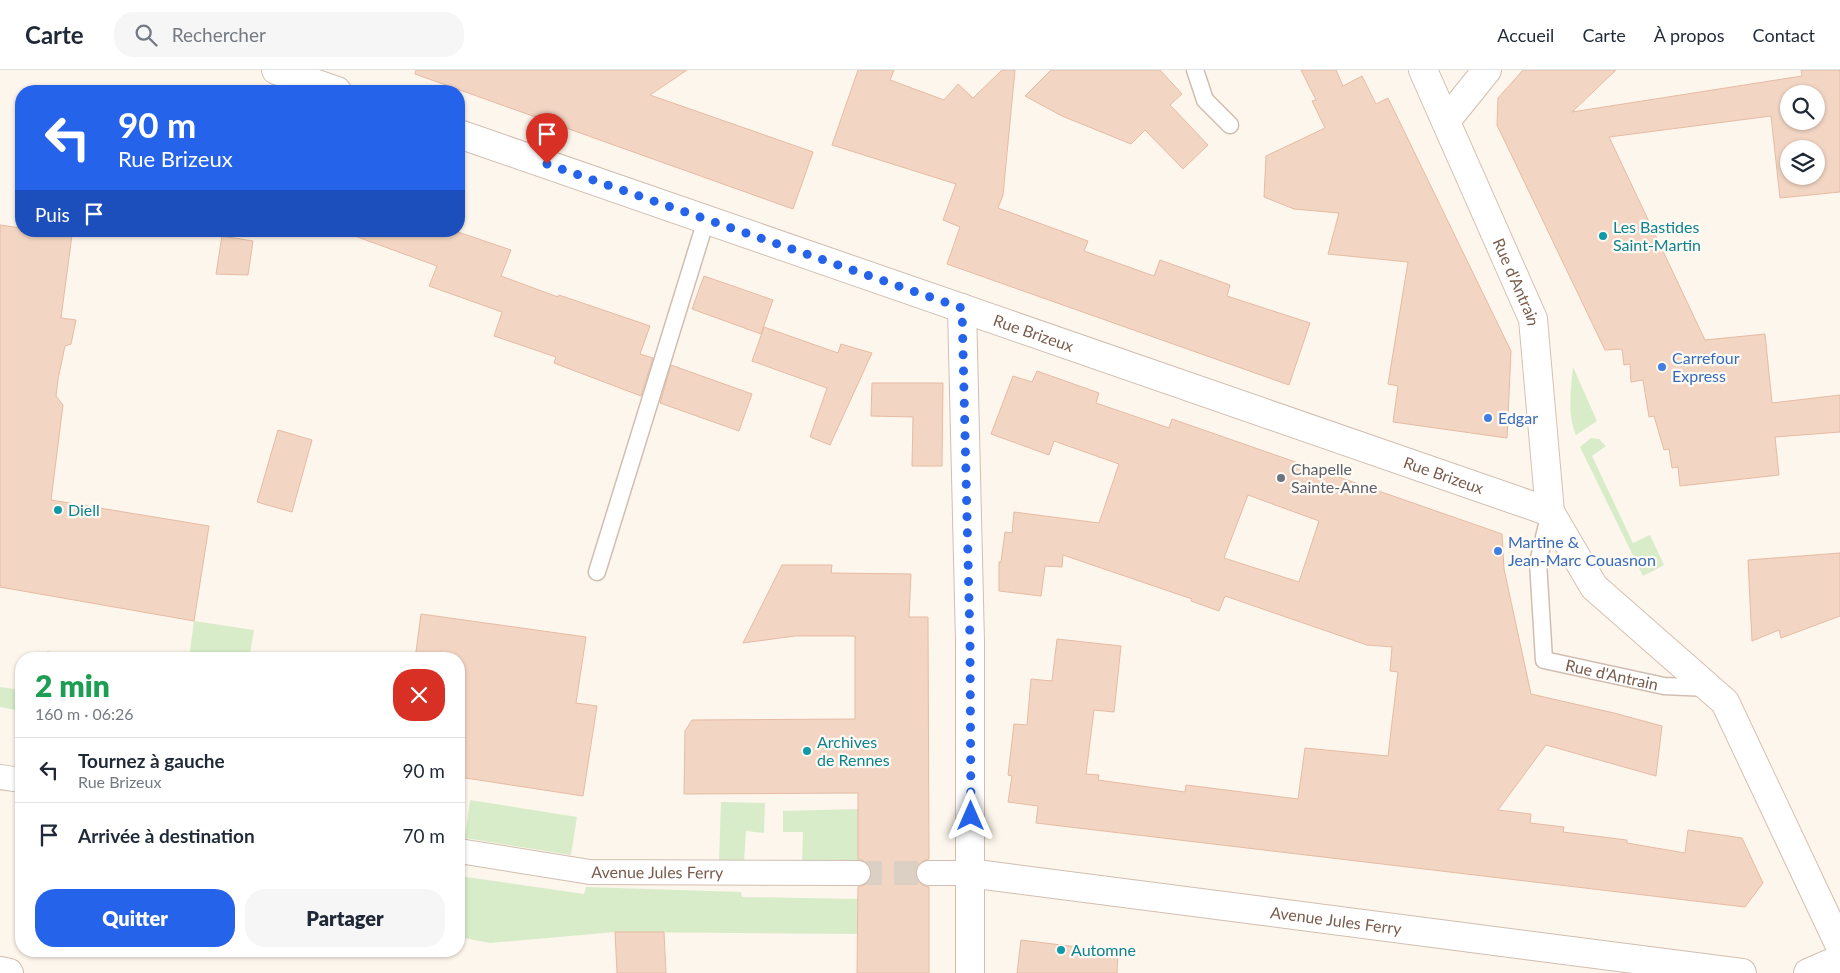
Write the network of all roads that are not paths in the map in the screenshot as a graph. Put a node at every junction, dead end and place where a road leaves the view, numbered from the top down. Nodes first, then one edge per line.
1 (276, 70) edge
2 (1195, 70) edge
3 (1423, 70) edge
4 (1487, 70) edge
5 (320, 85) edge
6 (1446, 121) junction
7 (1230, 125) dead end
8 (465, 136) edge
9 (706, 220) junction
10 (962, 308) junction
11 (1550, 512) junction
12 (597, 572) dead end
13 (1708, 688) junction
14 (0, 777) edge
15 (15, 779) edge
16 (465, 852) edge
17 (858, 873) tunnel mouth
18 (929, 873) tunnel mouth
19 (970, 873) junction
20 (1840, 946) edge
21 (1840, 959) edge
22 (0, 971) edge
23 (9, 973) edge
24 (970, 973) edge
25 (1742, 973) edge
26 (1808, 973) edge

1 - 5 street
2 - 7 lane
3 - 6 street, Rue d'Antrain
4 - 6 street
6 - 11 street, Rue d'Antrain
8 - 9 street, Rue Brizeux
9 - 10 street, Rue Brizeux
9 - 12 lane
10 - 11 street, Rue Brizeux
10 - 19 street
11 - 13 street, Rue d'Antrain
11 - 13 lane, Rue d'Antrain
13 - 20 street, Rue d'Antrain
14 - 15 street
16 - 17 street, Avenue Jules Ferry
18 - 19 street, Avenue Jules Ferry
19 - 24 street
19 - 25 street, Avenue Jules Ferry
21 - 26 street
22 - 23 street

